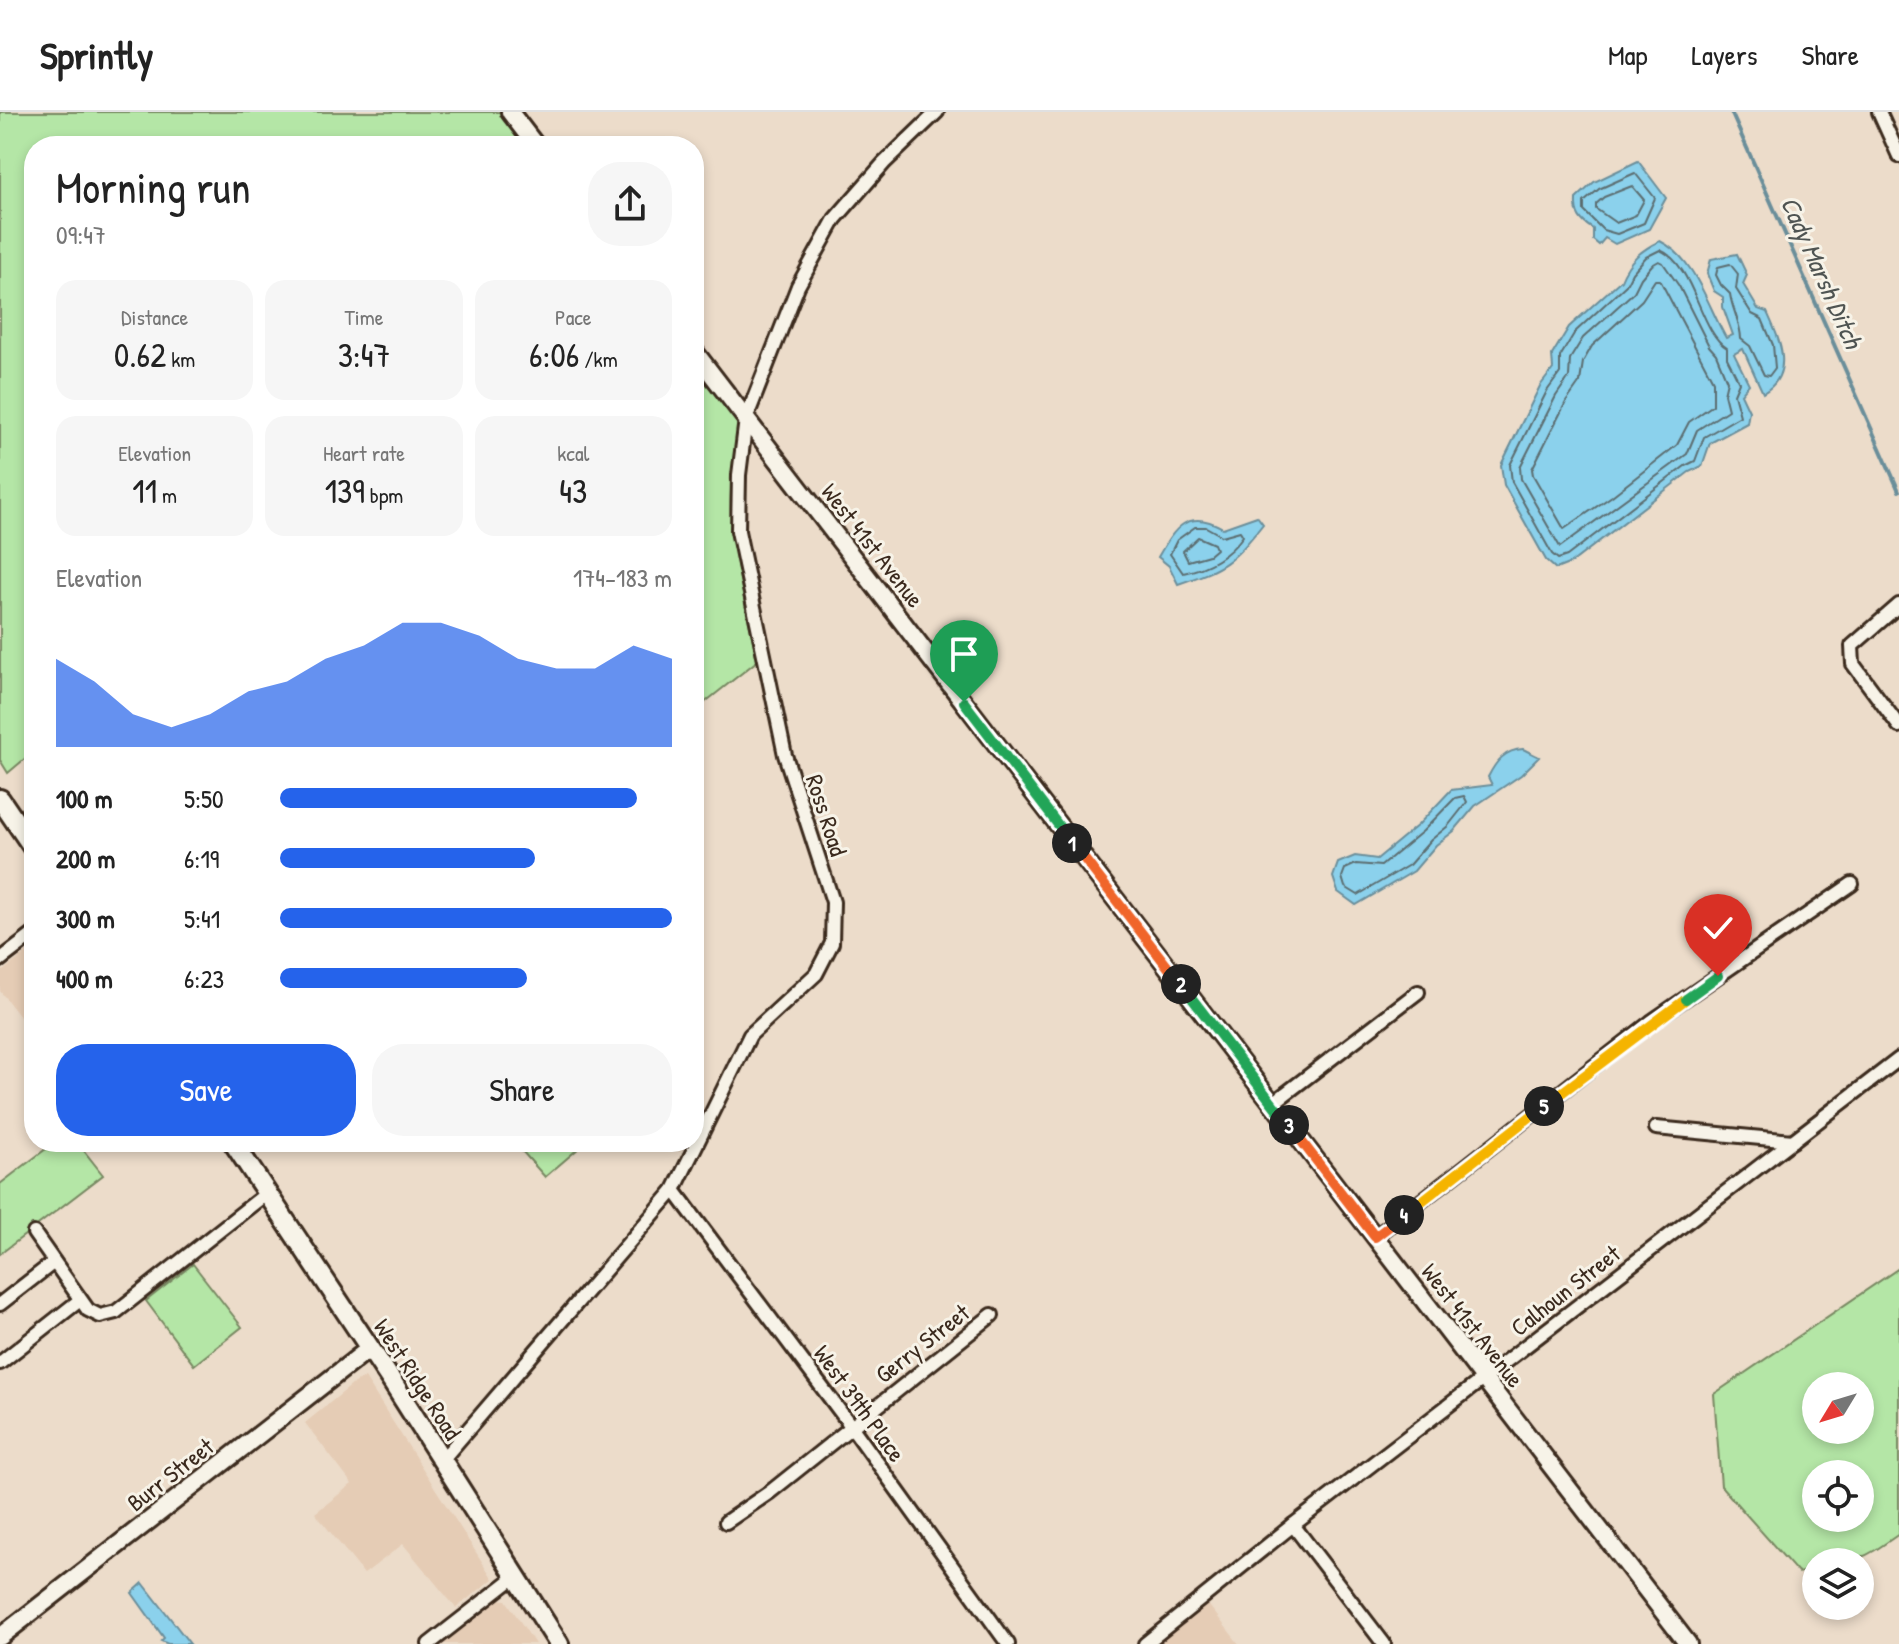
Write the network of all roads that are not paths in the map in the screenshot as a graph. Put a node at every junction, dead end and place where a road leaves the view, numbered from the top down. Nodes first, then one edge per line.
1 (510, 112) edge
2 (937, 112) edge
3 (1879, 112) edge
4 (528, 136) edge
5 (1899, 156) edge
6 (704, 364) edge
7 (746, 419) junction
8 (1899, 605) edge
9 (1899, 726) edge
10 (0, 799) edge
11 (24, 834) edge
12 (1852, 884) dead end
13 (24, 942) edge
14 (0, 960) edge
15 (1418, 992) dead end
16 (1899, 1059) edge
17 (1272, 1104) junction
18 (1656, 1128) dead end
19 (704, 1129) edge
20 (1793, 1141) junction
21 (240, 1152) edge
22 (693, 1152) edge
23 (674, 1190) junction
24 (267, 1193) junction
25 (34, 1233) dead end
26 (1375, 1237) junction
27 (54, 1262) junction
28 (80, 1300) junction
29 (0, 1304) edge
30 (992, 1315) dead end
31 (370, 1348) junction
32 (0, 1363) edge
33 (1485, 1380) junction
34 (851, 1426) junction
35 (442, 1460) junction
36 (726, 1522) dead end
37 (1293, 1525) junction
38 (516, 1576) junction
39 (0, 1637) edge
40 (429, 1644) edge
41 (559, 1644) edge
42 (1008, 1644) edge
43 (1145, 1644) edge
44 (1384, 1644) edge
45 (1688, 1644) edge

1 - 4 street
2 - 7 street, Ross Road
3 - 5 street
6 - 7 street, West 41st Avenue
7 - 17 street, West 41st Avenue
7 - 19 street, Ross Road
8 - 9 street
10 - 11 main road
12 - 26 street
13 - 14 street
15 - 17 street
16 - 20 street, Calhoun Street
17 - 26 street, West 41st Avenue
18 - 20 street
20 - 33 street, Calhoun Street
21 - 24 main road, West Ridge Road
22 - 23 street, Ross Road
23 - 34 street, West 39th Place
23 - 35 street, Ross Road
24 - 28 street
24 - 31 main road, West Ridge Road
25 - 27 street
26 - 33 street, West 41st Avenue
27 - 28 street
27 - 29 street
28 - 32 street
30 - 34 street, Gerry Street
31 - 35 main road, West Ridge Road
31 - 39 street, Burr Street
33 - 37 street, Calhoun Street
33 - 45 street, West 41st Avenue
34 - 36 street, Gerry Street
34 - 42 street, West 39th Place
35 - 38 main road, West Ridge Road
37 - 43 street, Calhoun Street
37 - 44 street
38 - 40 street
38 - 41 main road, West Ridge Road

